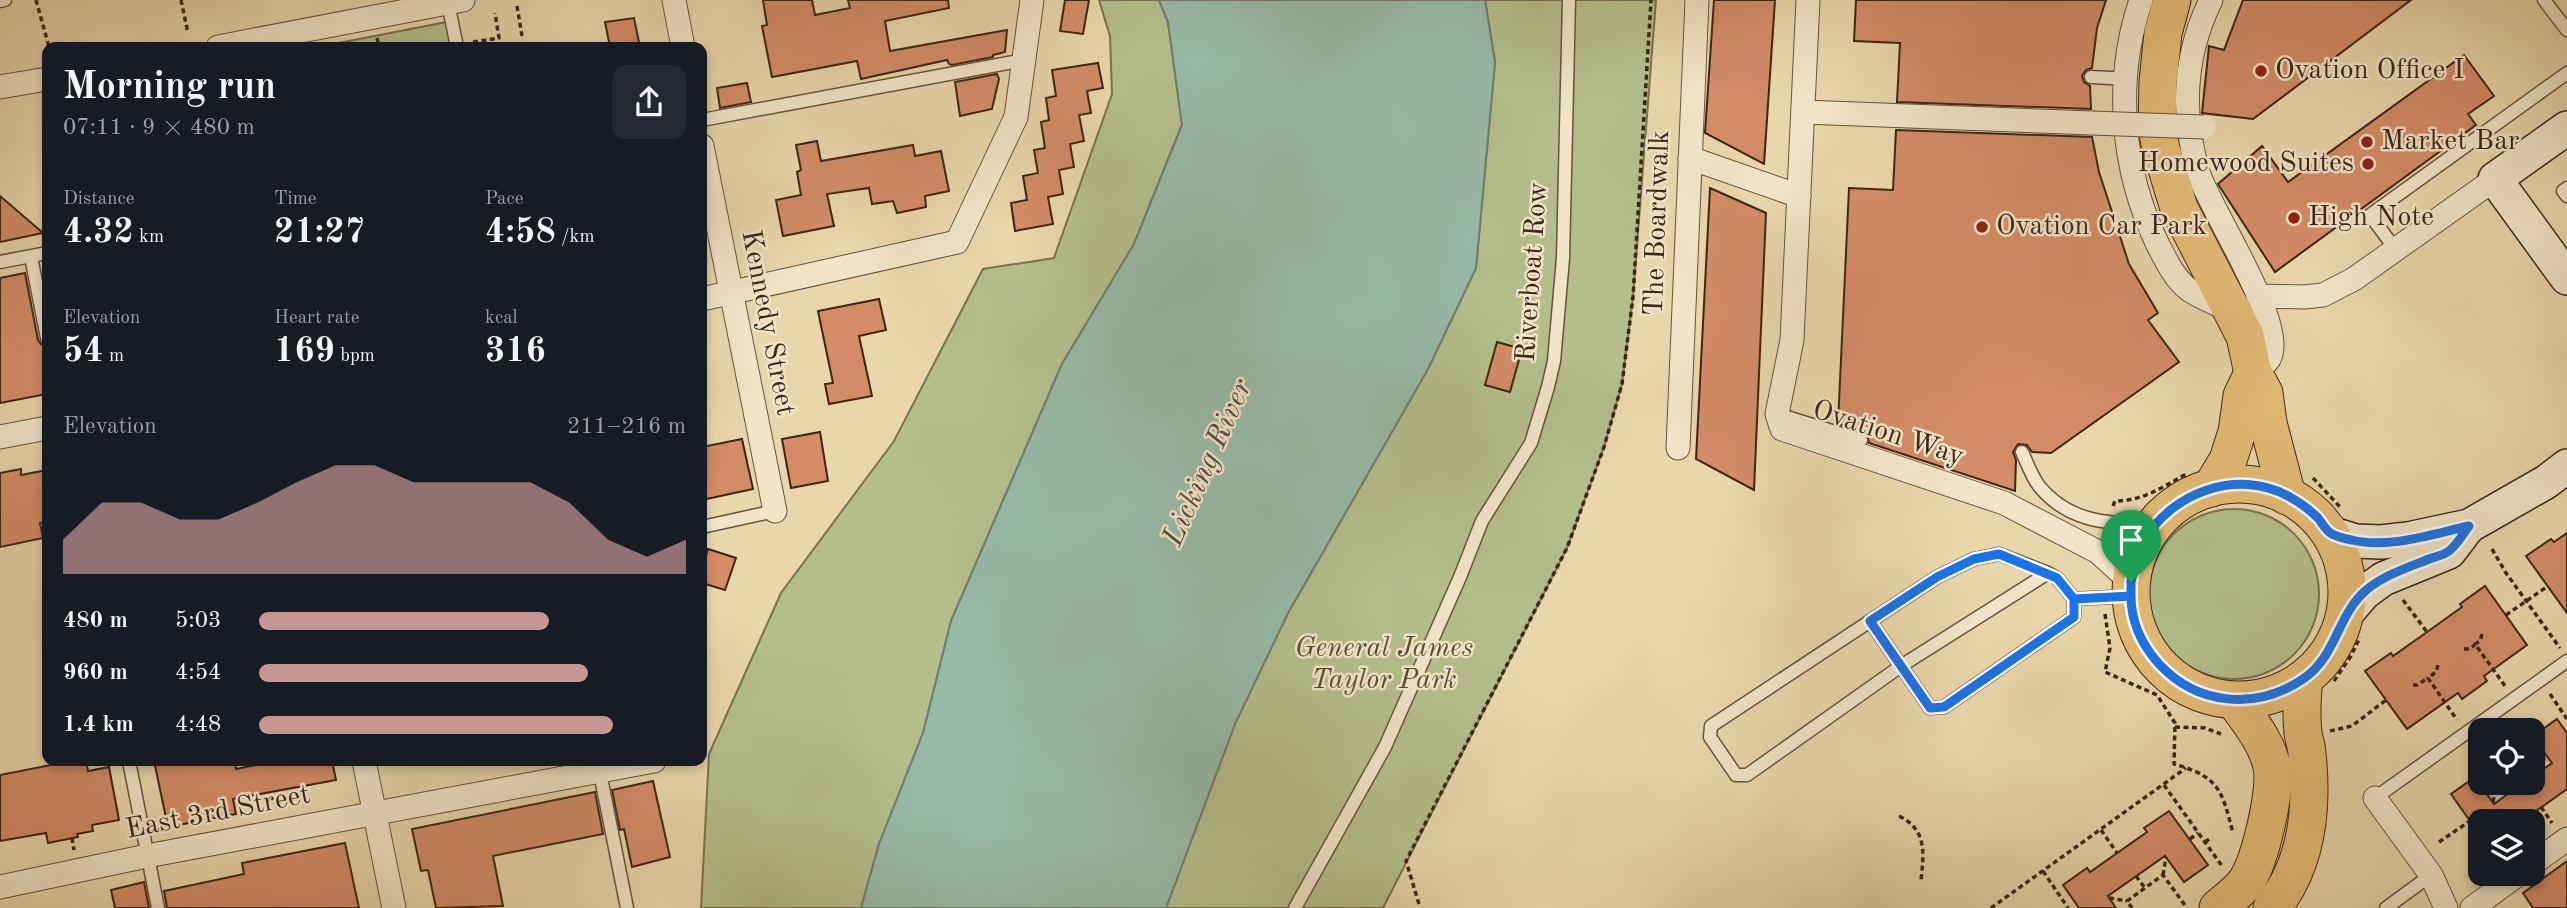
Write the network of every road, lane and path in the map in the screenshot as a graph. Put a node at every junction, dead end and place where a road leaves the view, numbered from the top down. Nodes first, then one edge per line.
1 (36, 0) edge
2 (181, 0) edge
3 (674, 0) edge
4 (1032, 0) edge
5 (1569, 0) edge
6 (1651, 0) edge
7 (1697, 0) edge
8 (1808, 0) edge
9 (2141, 0) edge
10 (2172, 0) edge
11 (2211, 0) edge
12 (2544, 0) edge
13 (456, 1) edge
14 (517, 6) dead end
15 (495, 13) dead end
16 (2567, 30) edge
17 (188, 33) dead end
18 (522, 36) dead end
19 (48, 42) edge
20 (247, 42) edge
21 (457, 42) edge
22 (473, 42) dead end
23 (682, 42) edge
24 (1024, 60) junction
25 (2567, 73) edge
26 (2091, 77) dead end
27 (42, 80) edge
28 (2142, 81) junction
29 (0, 87) edge
30 (1803, 112) junction
31 (707, 119) edge
32 (2204, 127) dead end
33 (2567, 128) edge
34 (1690, 158) junction
35 (707, 171) edge
36 (2495, 180) junction
37 (2567, 188) edge
38 (1799, 196) junction
39 (2567, 196) edge
40 (2396, 250) junction
41 (42, 254) edge
42 (31, 257) junction
43 (0, 262) edge
44 (2567, 278) edge
45 (731, 293) junction
46 (707, 298) edge
47 (2246, 304) junction
48 (42, 313) edge
49 (2253, 373) junction
50 (1777, 414) junction
51 (42, 429) edge
52 (0, 437) edge
53 (1861, 440) dead end
54 (1678, 448) dead end
55 (2022, 452) dead end
56 (2567, 466) edge
57 (2200, 480) junction
58 (2300, 487) junction
59 (2112, 510) dead end
60 (775, 511) joint
61 (2336, 521) junction
62 (2154, 525) junction
63 (707, 526) edge
64 (2481, 537) junction
65 (2048, 573) junction
66 (2547, 586) dead end
67 (2399, 593) dead end
68 (2074, 599) junction
69 (2526, 601) junction
70 (2133, 603) junction
71 (2506, 615) dead end
72 (1870, 621) junction
73 (2353, 624) junction
74 (2427, 632) dead end
75 (2482, 634) dead end
76 (2475, 644) junction
77 (2560, 648) dead end
78 (2464, 649) dead end
79 (2567, 662) edge
80 (2438, 665) dead end
81 (1901, 666) junction
82 (2105, 672) dead end
83 (2428, 678) junction
84 (2318, 681) junction
85 (2413, 685) dead end
86 (2508, 689) dead end
87 (2219, 698) junction
88 (2386, 700) dead end
89 (2554, 700) dead end
90 (2567, 719) edge
91 (2328, 721) dead end
92 (2460, 724) dead end
93 (2175, 727) junction
94 (2328, 731) junction
95 (2228, 738) dead end
96 (2330, 742) dead end
97 (2545, 760) edge
98 (2549, 760) dead end
99 (130, 766) edge
100 (365, 766) edge
101 (598, 766) edge
102 (2186, 768) junction
103 (2164, 785) junction
104 (2494, 795) edge
105 (2375, 798) joint
106 (2493, 802) dead end
107 (2541, 807) dead end
108 (374, 813) junction
109 (1899, 816) dead end
110 (2547, 816) dead end
111 (2468, 822) edge
112 (2101, 830) junction
113 (2232, 831) dead end
114 (2198, 833) junction
115 (2212, 837) dead end
116 (72, 838) dead end
117 (2190, 839) dead end
118 (2567, 839) edge
119 (2205, 842) junction
120 (2439, 842) dead end
121 (74, 850) dead end
122 (2117, 853) dead end
123 (2545, 855) edge
124 (147, 856) junction
125 (2166, 857) dead end
126 (2223, 867) dead end
127 (2043, 871) junction
128 (2163, 874) junction
129 (2431, 875) junction
130 (2136, 876) dead end
131 (1921, 880) dead end
132 (2502, 886) edge
133 (0, 887) edge
134 (2145, 888) junction
135 (2109, 898) dead end
136 (2127, 901) junction
137 (1419, 904) dead end
138 (158, 908) edge
139 (394, 908) edge
140 (627, 908) edge
141 (1295, 908) edge
142 (1991, 908) edge
143 (2068, 908) edge
144 (2132, 908) edge
145 (2187, 908) edge
146 (2218, 908) edge
147 (2272, 908) edge
148 (2386, 908) edge
149 (2446, 908) edge
150 (2472, 908) edge

1 - 19 path
2 - 17 path
3 - 23 street
4 - 24 street
5 - 141 lane, Riverboat Row
6 - 137 path
7 - 34 street, The Boardwalk
8 - 30 street, Ovation Way
9 - 28 street
10 - 28 main road
11 - 47 street
12 - 16 lane
13 - 20 street
13 - 21 lane
14 - 18 path
15 - 22 path
24 - 31 lane
24 - 45 street
25 - 40 lane
26 - 28 lane
27 - 29 street
28 - 47 main road
30 - 32 street, bridge
30 - 38 street, Ovation Way
33 - 36 street
34 - 38 street
34 - 54 street, The Boardwalk
35 - 45 street, Kennedy Street
36 - 40 street
36 - 44 street
37 - 39 lane
38 - 50 street, Ovation Way
40 - 47 street
41 - 42 lane
42 - 43 lane
42 - 48 lane
45 - 46 street
45 - 60 street, Kennedy Street
47 - 49 main road
49 - 57 main road
49 - 58 main road
50 - 53 lane
50 - 70 street, Ovation Way
51 - 52 street
55 - 62 lane
56 - 64 street
57 - 58 main road
57 - 59 path
57 - 62 main road
58 - 61 path
58 - 61 main road
60 - 63 lane
61 - 64 street
61 - 73 main road
62 - 70 main road
64 - 69 path
64 - 73 street
65 - 68 lane
65 - 72 lane
65 - 81 lane
66 - 69 path
67 - 74 path
68 - 70 lane
68 - 81 lane
69 - 71 path
69 - 77 path
70 - 87 main road
72 - 81 lane
72 - 81 lane
73 - 84 main road
73 - 84 path
75 - 76 path
76 - 78 path
76 - 86 path
79 - 105 lane
80 - 83 path
82 - 93 path
83 - 85 path
83 - 92 path
84 - 87 main road
84 - 147 main road
87 - 146 main road
88 - 94 path
89 - 90 path
91 - 94 path
93 - 95 path
93 - 102 path
94 - 96 path
97 - 98 path
99 - 124 lane
100 - 108 street
101 - 108 street, East 3rd Street
101 - 140 lane
102 - 103 path
102 - 113 path
103 - 112 path
103 - 114 path
104 - 106 path
105 - 129 street
107 - 110 path
108 - 124 street, East 3rd Street
108 - 139 street
109 - 131 path
111 - 120 path
112 - 122 path
112 - 127 path
114 - 117 path
114 - 119 path
115 - 119 path
116 - 121 path
118 - 123 street
119 - 126 path
124 - 133 street, East 3rd Street
124 - 138 lane
125 - 128 path
127 - 142 path
127 - 143 path
128 - 134 path
128 - 145 path
129 - 148 lane
129 - 149 street
130 - 134 path
132 - 150 street
134 - 136 path
135 - 136 path
136 - 144 path

